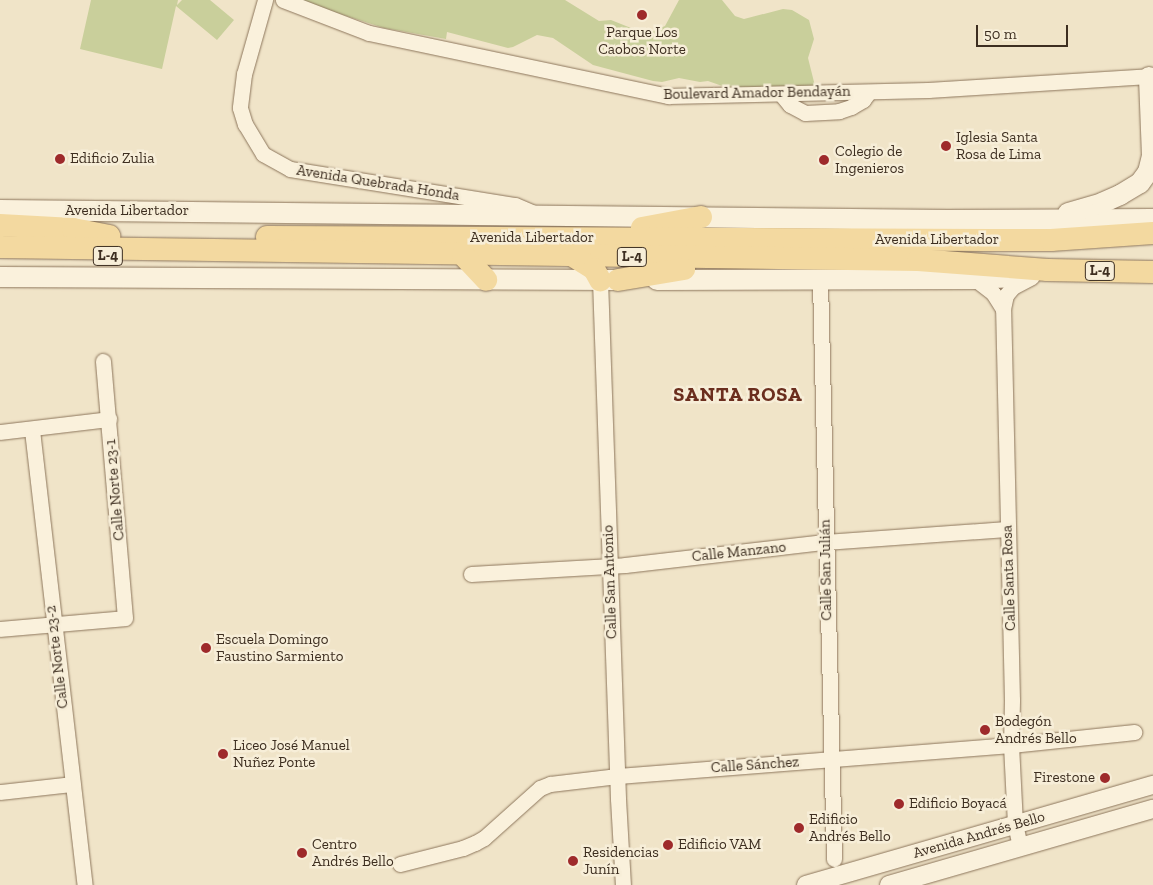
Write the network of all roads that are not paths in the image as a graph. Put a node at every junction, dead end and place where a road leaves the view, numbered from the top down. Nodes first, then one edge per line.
1 (265, 0) edge
2 (283, 0) edge
3 (1151, 76) edge
4 (0, 210) edge
5 (538, 214) junction
6 (701, 217) junction
7 (1047, 220) junction
8 (1153, 220) edge
9 (0, 225) edge
10 (1153, 233) edge
11 (0, 236) edge
12 (96, 240) junction
13 (0, 247) edge
14 (574, 247) junction
15 (216, 250) junction
16 (463, 255) junction
17 (0, 259) edge
18 (761, 259) junction
19 (1048, 270) junction
20 (1153, 272) edge
21 (0, 277) edge
22 (975, 279) junction
23 (486, 280) junction
24 (609, 280) junction
25 (820, 281) junction
26 (1003, 309) junction
27 (103, 361) dead end
28 (108, 419) junction
29 (32, 430) junction
30 (0, 432) edge
31 (1007, 529) junction
32 (825, 542) junction
33 (609, 565) junction
34 (471, 574) dead end
35 (53, 624) junction
36 (0, 629) edge
37 (1134, 732) dead end
38 (1011, 745) junction
39 (830, 760) junction
40 (618, 776) junction
41 (73, 784) junction
42 (1153, 785) edge
43 (0, 792) edge
44 (1153, 809) edge
45 (1015, 824) junction
46 (1020, 846) junction
47 (834, 858) dead end
48 (400, 864) dead end
49 (926, 880) edge
50 (85, 885) edge
51 (623, 885) edge
52 (806, 885) edge
53 (889, 885) edge

1 - 5 street, Avenida Quebrada Honda
2 - 3 street, Boulevard Amador Bendayán
3 - 7 main road
4 - 5 main road, Avenida Libertador / L-4
5 - 6 main road, Avenida Libertador / L-4
6 - 7 main road, Avenida Libertador / L-4
6 - 14 main road, L-4
7 - 8 main road, Avenida Libertador / L-4
9 - 12 main road, L-4
10 - 14 main road, Avenida Libertador / L-4
11 - 12 main road, Avenida Libertador / L-4
12 - 13 main road, Avenida Libertador / L-4
12 - 14 main road, Avenida Libertador / L-4
12 - 15 main road, Avenida Libertador / L-4
14 - 16 main road, Avenida Libertador / L-4
14 - 18 main road, Avenida Libertador / L-4
14 - 24 main road
15 - 16 main road, Avenida Libertador / L-4
15 - 17 main road, L-4
16 - 23 main road
18 - 19 main road, Avenida Libertador / L-4
18 - 24 main road, L-4
19 - 20 main road, Avenida Libertador / L-4
19 - 22 main road, Avenida Libertador / L-4
19 - 26 street, Calle Santa Rosa
21 - 23 main road, Avenida Libertador / L-4
22 - 25 main road, Avenida Libertador / L-4
22 - 26 street
23 - 24 main road, Avenida Libertador / L-4
24 - 25 main road, Avenida Libertador / L-4
24 - 33 street, Calle San Antonio
25 - 32 street, Calle San Julián
26 - 31 street, Calle Santa Rosa
27 - 28 street, Calle Norte 23-1
28 - 29 street
28 - 35 street, Calle Norte 23-1
29 - 30 street
29 - 35 street, Calle Norte 23-2
31 - 32 street, Calle Manzano
31 - 38 street, Calle Santa Rosa
32 - 33 street, Calle Manzano
32 - 39 street, Calle San Julián
33 - 34 street, Calle Manzano
33 - 40 street, Calle San Antonio
35 - 36 street
35 - 41 street, Calle Norte 23-2
37 - 38 street, Calle Sánchez
38 - 39 street, Calle Sánchez
38 - 45 street, Calle Santa Rosa
39 - 40 street, Calle Sánchez
39 - 47 street, Calle San Julián
40 - 48 street, Calle Sánchez
40 - 51 street, Calle San Antonio
41 - 43 street
41 - 50 street, Calle Norte 23-2
42 - 45 street, Avenida Andrés Bello
44 - 46 street, Avenida Andrés Bello
45 - 46 street, Calle Santa Rosa
45 - 52 street, Avenida Andrés Bello
46 - 49 street, Avenida Andrés Bello
49 - 53 street, Avenida Andrés Bello

